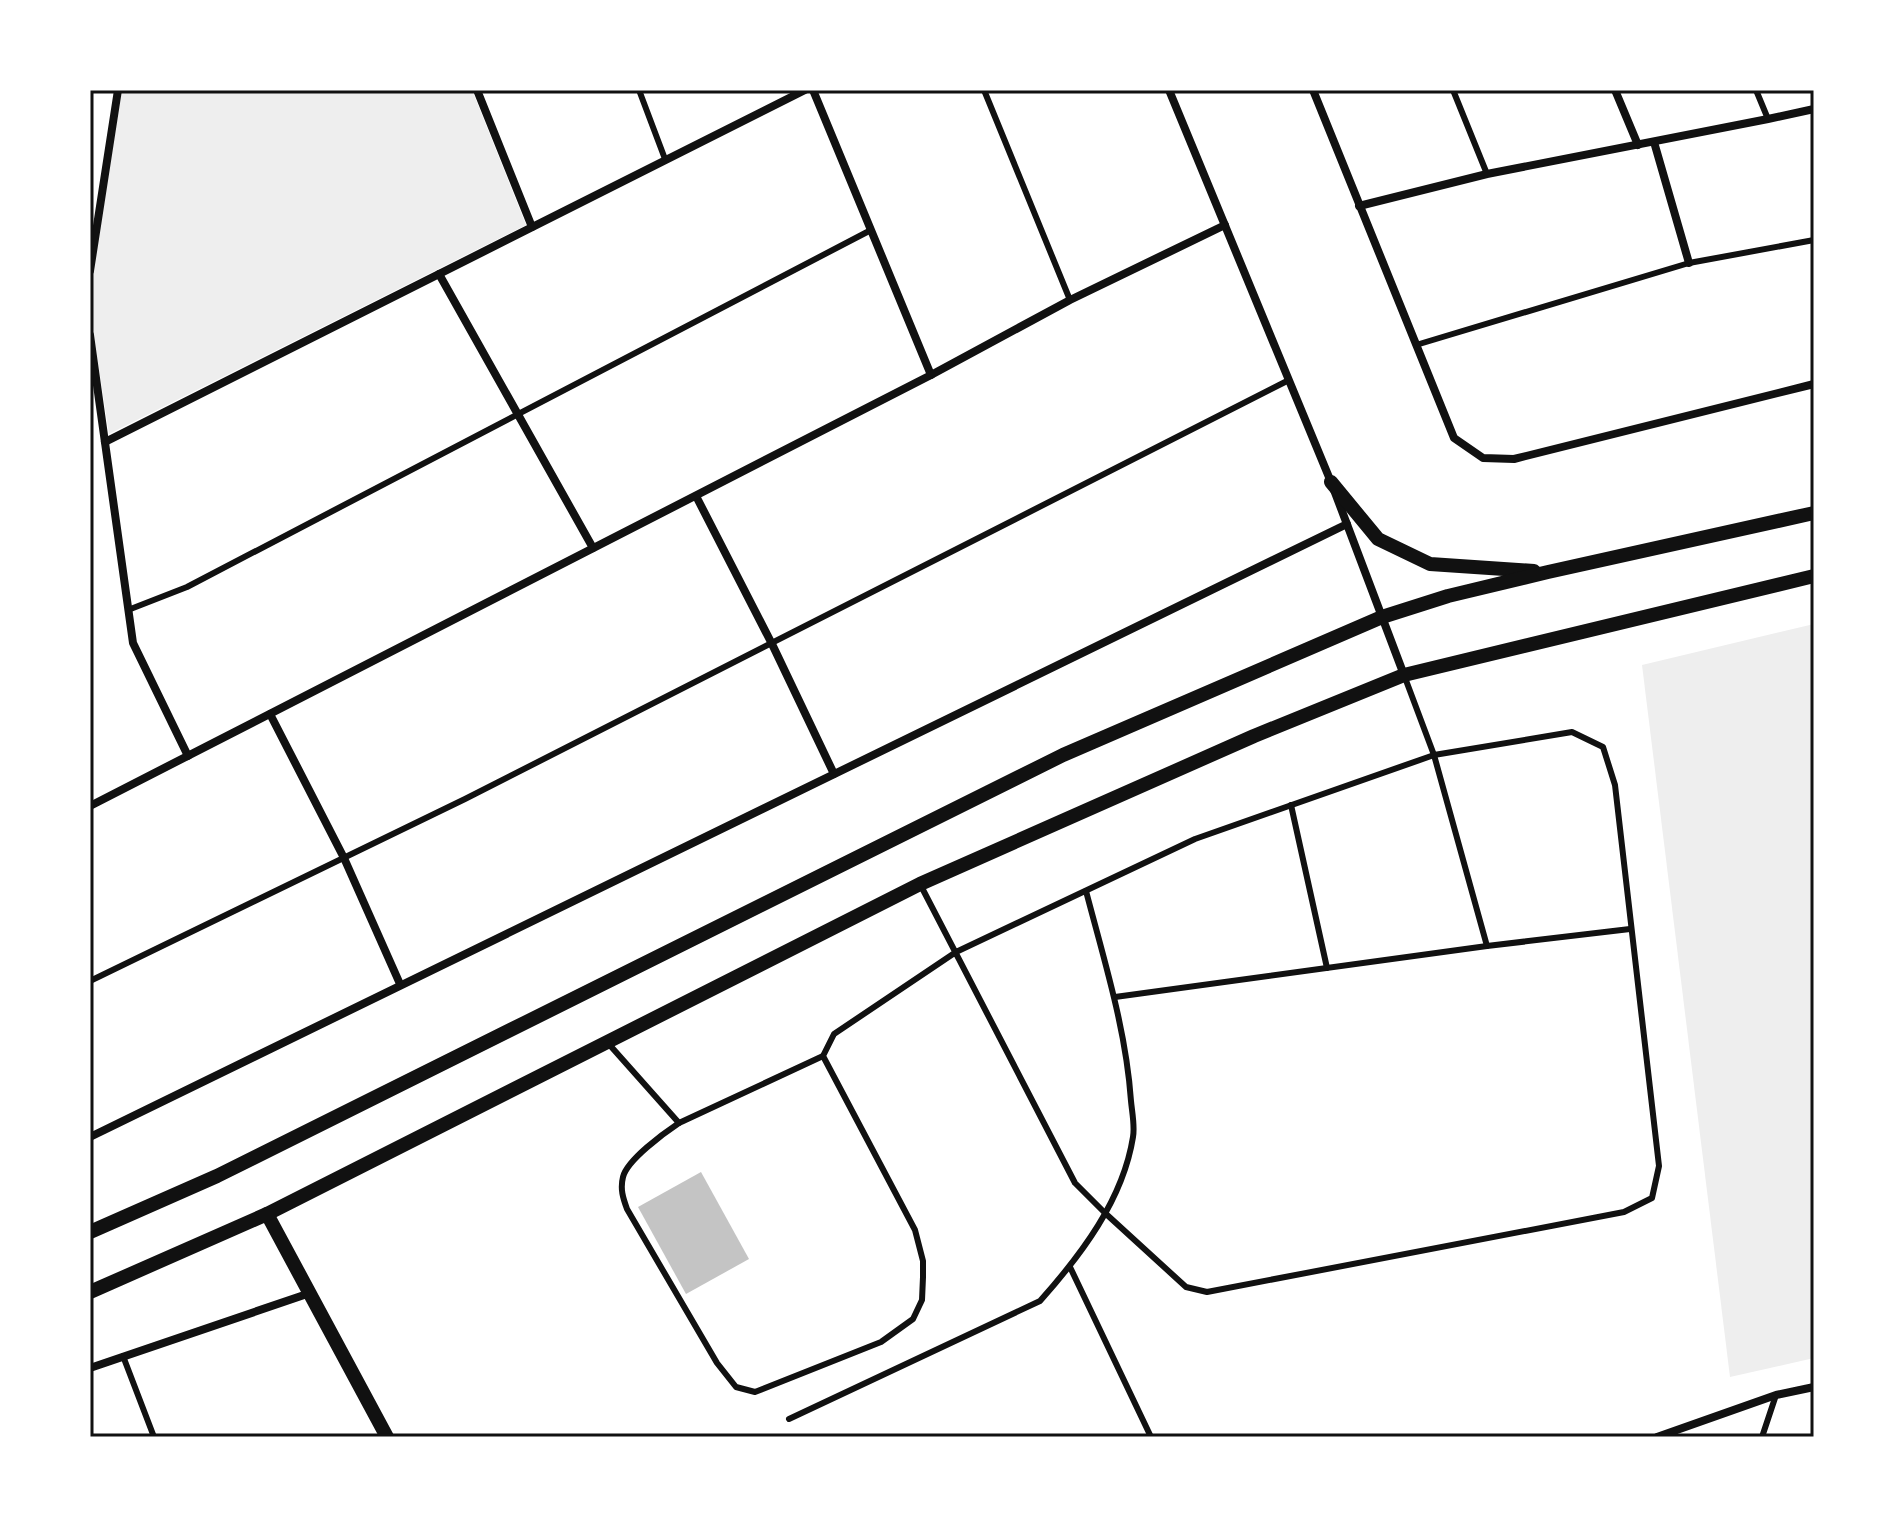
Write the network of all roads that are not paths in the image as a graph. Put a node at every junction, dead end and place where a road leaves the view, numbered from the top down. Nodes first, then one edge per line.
1 (118, 90) edge
2 (477, 90) edge
3 (639, 90) edge
4 (805, 90) edge
5 (813, 90) edge
6 (984, 90) edge
7 (1169, 90) edge
8 (1313, 90) edge
9 (1453, 90) edge
10 (1615, 90) edge
11 (1756, 90) edge
12 (1814, 109) edge
13 (1768, 119) junction
14 (1654, 142) junction
15 (1638, 145) junction
16 (665, 159) junction
17 (1487, 174) junction
18 (1359, 206) junction
19 (1225, 225) junction
20 (532, 227) junction
21 (871, 230) junction
22 (1814, 240) edge
23 (1689, 263) junction
24 (90, 271) edge
25 (439, 274) junction
26 (1070, 300) junction
27 (90, 335) edge
28 (1416, 345) junction
29 (931, 375) junction
30 (1289, 380) junction
31 (1814, 384) edge
32 (518, 415) junction
33 (105, 442) junction
34 (1331, 482) junction
35 (696, 496) junction
36 (1814, 513) edge
37 (1347, 524) junction
38 (593, 548) junction
39 (1548, 572) junction
40 (1814, 576) edge
41 (128, 610) junction
42 (1382, 617) junction
43 (772, 644) junction
44 (1404, 675) junction
45 (270, 714) junction
46 (1434, 755) junction
47 (188, 756) junction
48 (834, 774) junction
49 (1291, 805) junction
50 (90, 806) edge
51 (344, 858) junction
52 (920, 884) junction
53 (1086, 891) junction
54 (1630, 929) junction
55 (1487, 946) junction
56 (956, 952) junction
57 (1327, 968) junction
58 (90, 981) edge
59 (400, 984) junction
60 (1115, 997) junction
61 (607, 1042) junction
62 (823, 1056) junction
63 (679, 1123) junction
64 (90, 1137) edge
65 (1105, 1213) junction
66 (267, 1214) junction
67 (90, 1232) edge
68 (1070, 1267) junction
69 (90, 1292) edge
70 (310, 1293) junction
71 (123, 1356) junction
72 (90, 1368) edge
73 (1814, 1387) edge
74 (1776, 1395) junction
75 (789, 1419) dead end
76 (154, 1437) edge
77 (387, 1437) edge
78 (1151, 1437) edge
79 (1657, 1437) edge
80 (1762, 1437) edge

1 - 24 street
2 - 20 street
3 - 16 lane
4 - 16 street
5 - 21 street
6 - 26 lane
7 - 19 street
8 - 18 street
9 - 17 lane
10 - 15 street
11 - 13 lane
12 - 13 street
13 - 14 street
14 - 15 street
14 - 23 street
15 - 17 street
16 - 20 street
17 - 18 street
18 - 28 street
19 - 26 street
19 - 30 street
20 - 25 street
21 - 29 street
21 - 32 lane
22 - 23 lane
23 - 28 lane
25 - 32 street
25 - 33 street
26 - 29 street
27 - 33 street
28 - 31 street
29 - 35 street
30 - 34 street
30 - 43 lane
32 - 38 street
32 - 41 lane
33 - 41 street
34 - 37 street
34 - 39 street
35 - 38 street
35 - 43 street
36 - 39 street
37 - 42 street
37 - 48 street
38 - 45 street
39 - 42 street
40 - 44 street
41 - 47 street
42 - 44 street
42 - 67 street
43 - 48 street
43 - 51 lane
44 - 46 lane
44 - 52 street
45 - 47 street
45 - 51 street
46 - 49 lane
46 - 54 lane
46 - 55 lane
47 - 50 street
48 - 59 street
49 - 53 lane
49 - 57 lane
51 - 58 lane
51 - 59 street
52 - 56 lane
52 - 61 street
53 - 56 lane
53 - 60 lane
54 - 55 lane
54 - 65 lane
55 - 57 lane
56 - 62 lane
56 - 65 lane
57 - 60 lane
59 - 64 street
60 - 65 lane
61 - 63 lane
61 - 66 street
62 - 63 lane
62 - 63 lane
65 - 68 lane
66 - 69 street
66 - 70 street
68 - 75 lane
68 - 78 lane
70 - 71 street
70 - 77 street
71 - 72 street
71 - 76 lane
73 - 74 street
74 - 79 street
74 - 80 lane

